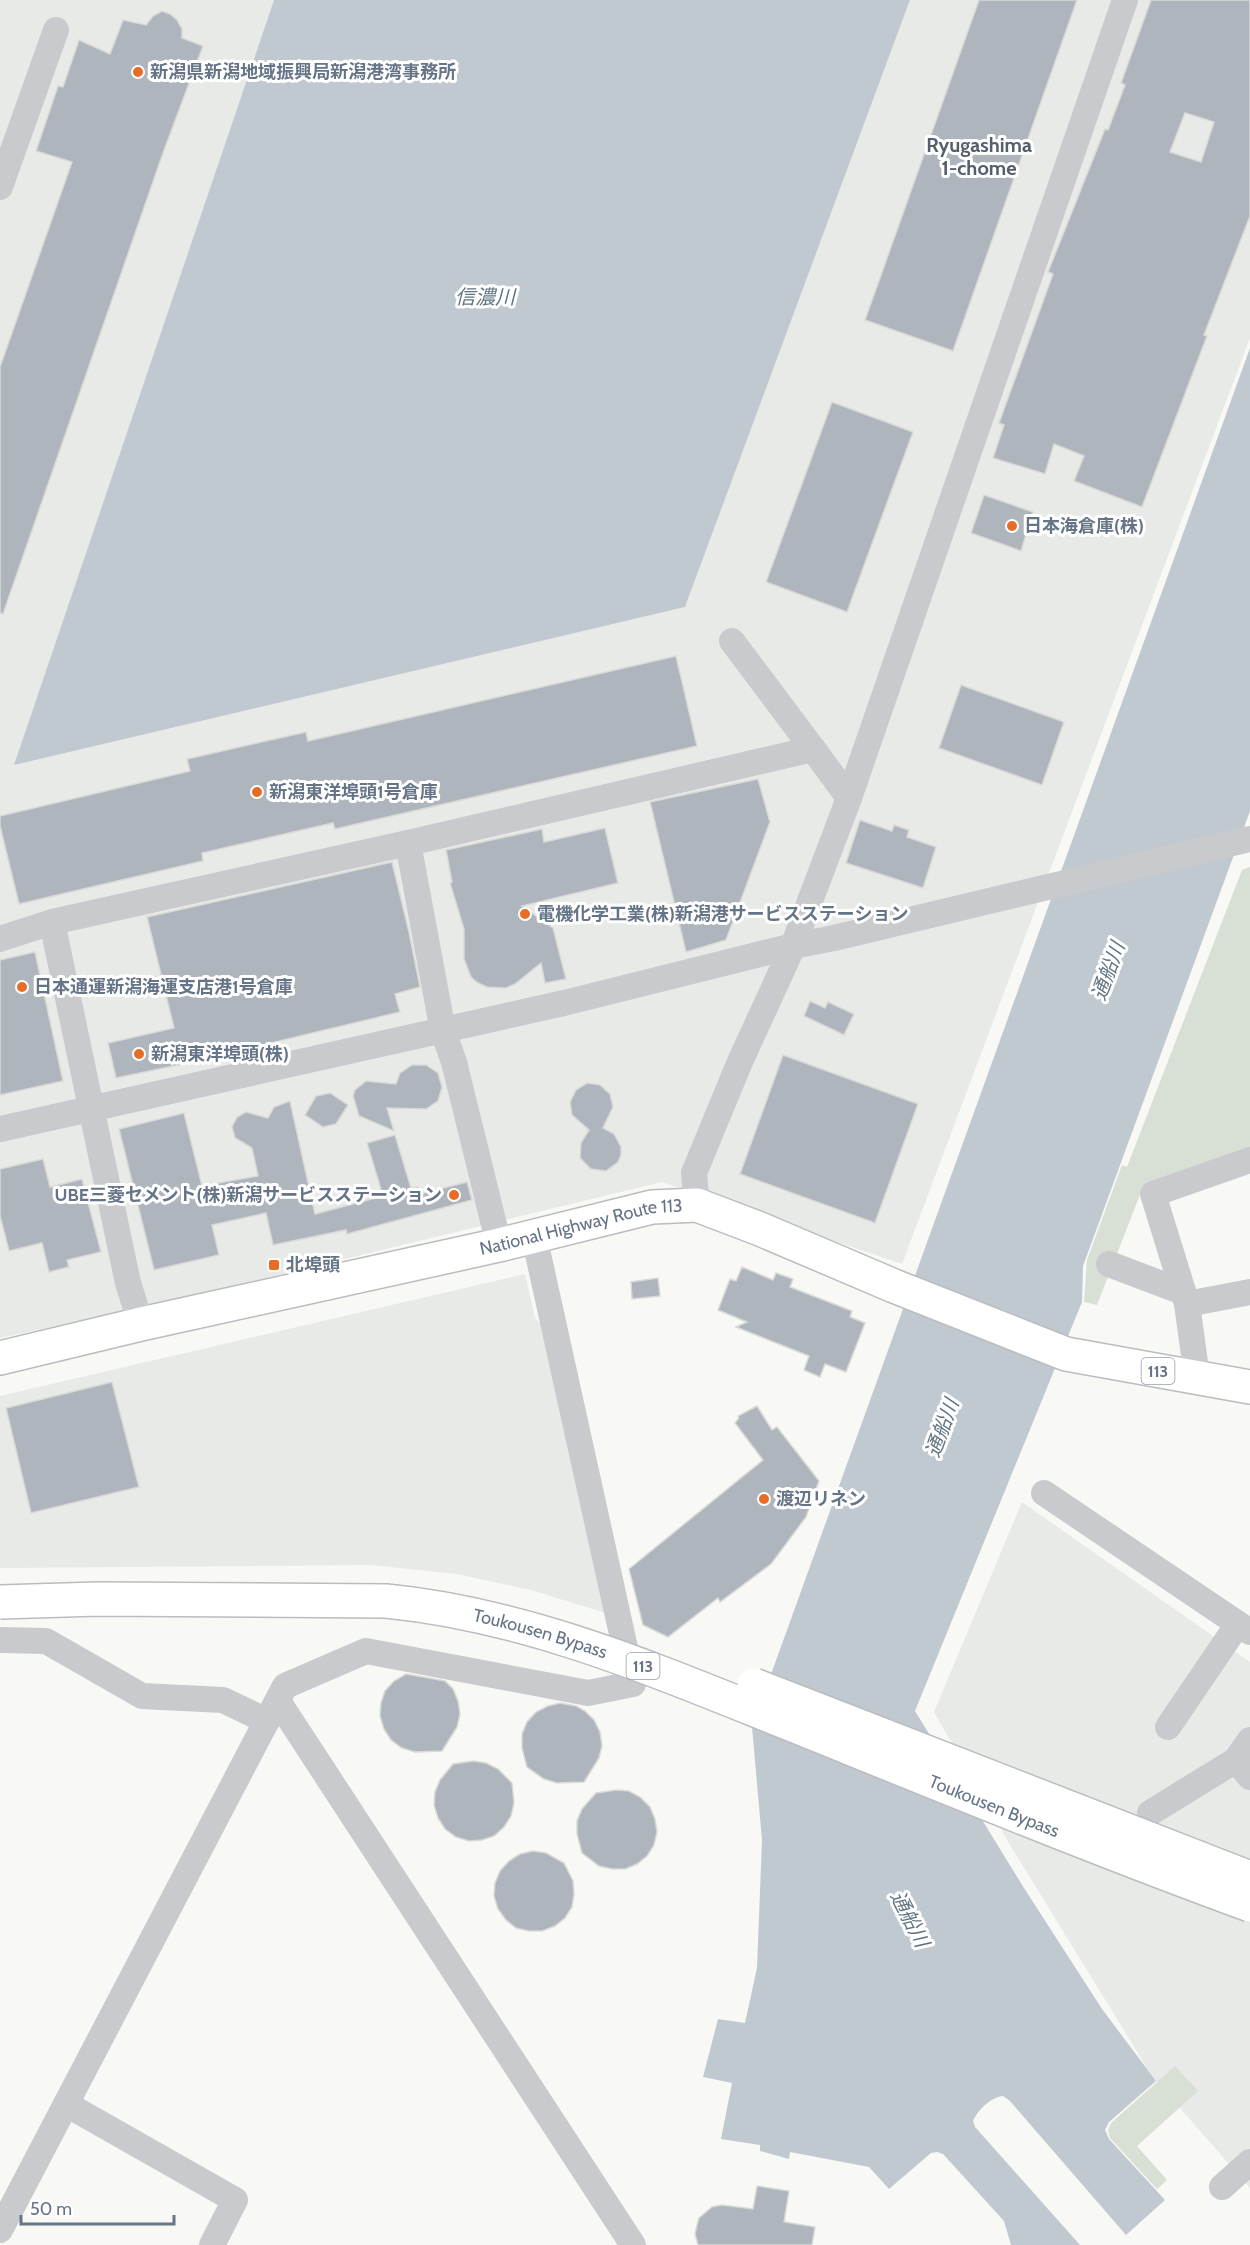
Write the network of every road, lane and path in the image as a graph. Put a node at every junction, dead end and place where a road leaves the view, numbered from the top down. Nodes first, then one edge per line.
1 (1125, 0) edge
2 (56, 30) dead end
3 (0, 187) edge
4 (732, 641) dead end
5 (813, 749) junction
6 (849, 798) junction
7 (1250, 839) edge
8 (408, 843) junction
9 (52, 922) junction
10 (0, 939) edge
11 (793, 946) junction
12 (443, 1031) junction
13 (92, 1108) junction
14 (0, 1129) edge
15 (1250, 1160) edge
16 (697, 1205) junction
17 (534, 1236) junction
18 (499, 1245) junction
19 (1108, 1264) dead end
20 (1250, 1292) edge
21 (1185, 1298) junction
22 (141, 1324) junction
23 (0, 1358) edge
24 (1197, 1377) junction
25 (1250, 1387) edge
26 (1044, 1493) dead end
27 (0, 1586) edge
28 (0, 1602) edge
29 (1244, 1628) edge
30 (0, 1640) edge
31 (272, 1711) junction
32 (1168, 1727) dead end
33 (1245, 1759) edge
34 (1150, 1812) dead end
35 (1250, 1878) edge
36 (1250, 1905) edge
37 (66, 2104) junction
38 (1250, 2162) edge
39 (1221, 2187) dead end
40 (0, 2230) edge
41 (212, 2245) edge
42 (633, 2245) edge

1 - 6 street
2 - 3 street
4 - 5 street
5 - 6 street
5 - 8 street
6 - 11 street
7 - 11 street
8 - 9 street
8 - 12 street
9 - 10 street
9 - 13 street
11 - 12 street
11 - 16 street
12 - 13 street
12 - 18 street
13 - 14 street
13 - 22 street
15 - 21 street
16 - 17 highway, National Highway Route 113 / 113
16 - 24 highway, National Highway Route 113 / 113
17 - 18 highway, National Highway Route 113 / 113
17 - 31 street
18 - 22 highway, National Highway Route 113 / 113
19 - 21 street
20 - 21 street
21 - 24 street
22 - 23 highway, National Highway Route 113 / 113
24 - 25 highway, National Highway Route 113 / 113
26 - 29 street
27 - 35 highway, Toukousen Bypass / 113, bridge
28 - 36 highway, Toukousen Bypass / 113, bridge
29 - 32 street
30 - 31 street
31 - 37 street
31 - 42 street
33 - 34 street
37 - 40 street
37 - 41 street
38 - 39 street

